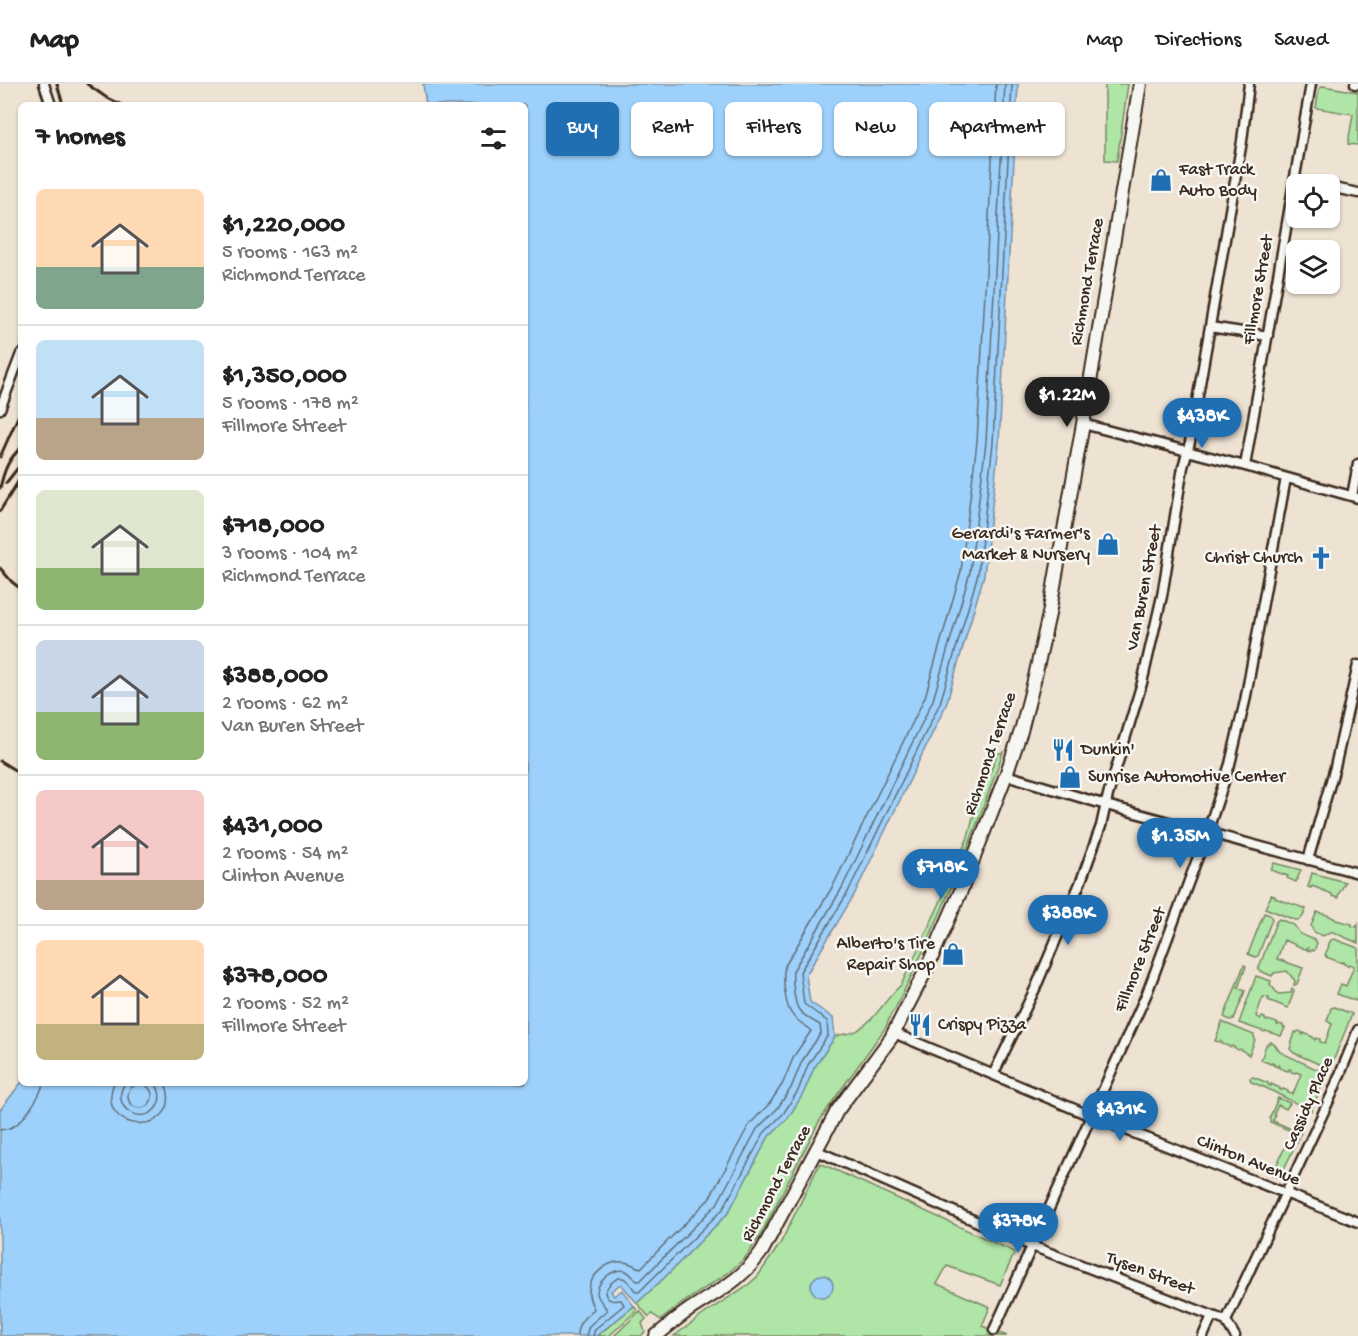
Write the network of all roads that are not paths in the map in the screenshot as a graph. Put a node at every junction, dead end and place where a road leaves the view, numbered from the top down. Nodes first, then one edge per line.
1 (44, 84) edge
2 (1140, 84) edge
3 (1249, 84) edge
4 (1311, 84) edge
5 (50, 102) edge
6 (1296, 174) edge
7 (1340, 189) edge
8 (1358, 193) edge
9 (1287, 228) edge
10 (1210, 327) junction
11 (1268, 336) junction
12 (18, 362) edge
13 (0, 409) edge
14 (1083, 424) junction
15 (1188, 452) junction
16 (1358, 464) edge
17 (1245, 466) junction
18 (1286, 478) junction
19 (1355, 497) edge
20 (1358, 665) edge
21 (1006, 775) junction
22 (1106, 805) junction
23 (1208, 833) junction
24 (1308, 860) junction
25 (1358, 873) edge
26 (1358, 1030) edge
27 (894, 1033) junction
28 (993, 1075) junction
29 (1091, 1116) junction
30 (815, 1150) junction
31 (1286, 1194) junction
32 (1358, 1222) edge
33 (1032, 1246) junction
34 (1212, 1316) junction
35 (1226, 1321) junction
36 (994, 1330) dead end
37 (656, 1336) edge
38 (1203, 1336) edge
39 (1235, 1336) edge

1 - 5 street
2 - 14 main road, Richmond Terrace
3 - 10 street, Van Buren Street
4 - 6 street, Fillmore Street
7 - 8 street
9 - 11 street, Fillmore Street
10 - 11 street
10 - 15 street, Van Buren Street
11 - 17 street, Fillmore Street
12 - 13 street
14 - 15 street
14 - 21 main road, Richmond Terrace
15 - 17 street
15 - 22 street, Van Buren Street
16 - 19 street
17 - 18 street
18 - 19 street
18 - 23 street, Fillmore Street
20 - 24 street
21 - 22 street
21 - 27 main road, Richmond Terrace
22 - 23 street
22 - 28 street, Van Buren Street
23 - 24 street
23 - 29 street, Fillmore Street
24 - 25 street
26 - 31 street, Cassidy Place
27 - 28 street, Clinton Avenue
27 - 30 main road, Richmond Terrace
28 - 29 street, Clinton Avenue
29 - 31 street, Clinton Avenue
29 - 33 street, Fillmore Street
30 - 33 street, Tysen Street
30 - 37 main road, Richmond Terrace
31 - 32 street, Clinton Avenue
31 - 35 street, Cassidy Place
33 - 34 street, Tysen Street
33 - 36 street, Fillmore Street
34 - 35 street, Tysen Street
34 - 38 street
35 - 39 street

